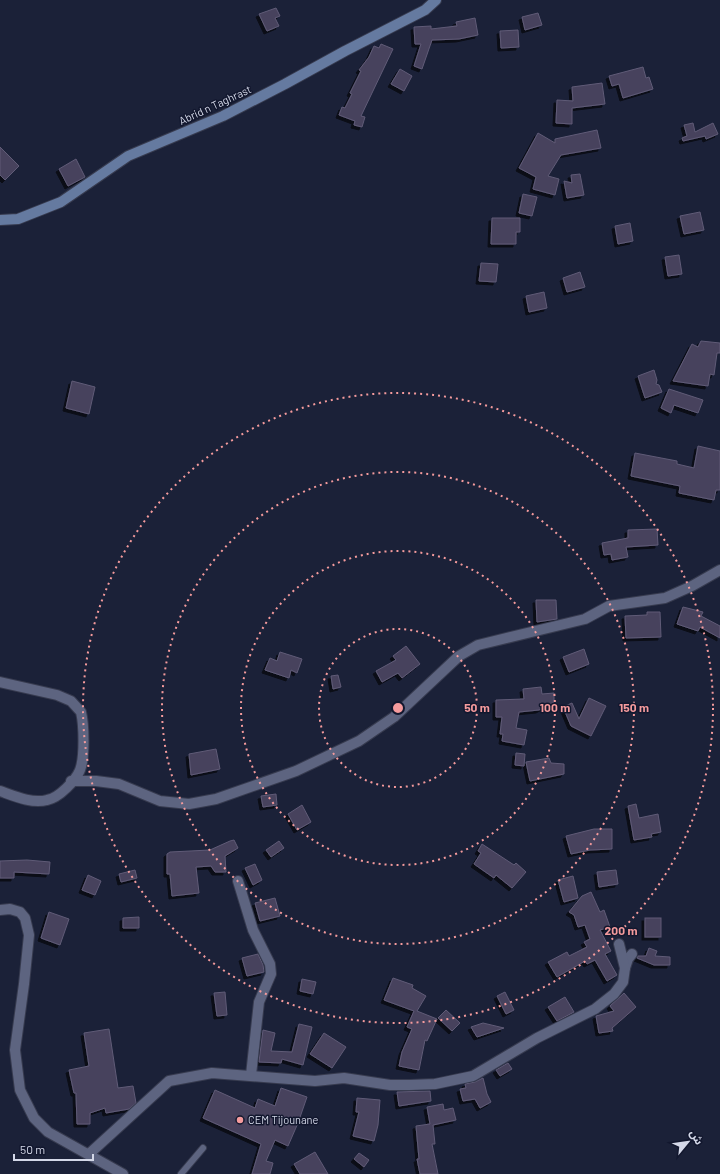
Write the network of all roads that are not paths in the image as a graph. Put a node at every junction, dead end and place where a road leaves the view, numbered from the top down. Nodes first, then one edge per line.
1 (436, 0) edge
2 (0, 220) edge
3 (720, 570) edge
4 (0, 682) edge
5 (71, 781) junction
6 (0, 791) edge
7 (238, 881) dead end
8 (0, 910) edge
9 (619, 944) dead end
10 (632, 954) dead end
11 (625, 968) junction
12 (251, 1075) junction
13 (203, 1148) dead end
14 (89, 1154) junction
15 (123, 1174) edge
16 (181, 1174) edge

1 - 2 street, Abrid n Taghrast
3 - 5 street
4 - 5 street
5 - 6 street
7 - 12 street
8 - 14 street
9 - 11 street
10 - 11 street
11 - 12 street
12 - 14 street
13 - 16 lane
14 - 15 street

